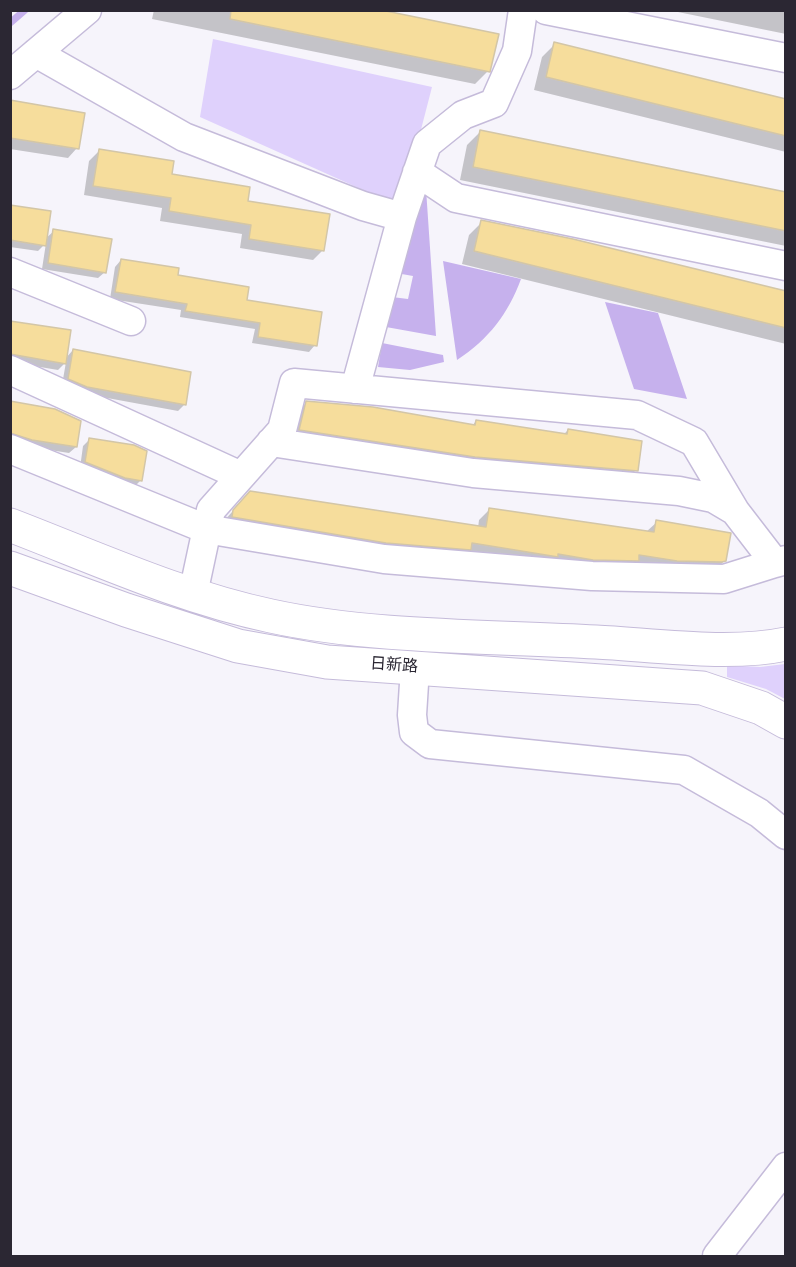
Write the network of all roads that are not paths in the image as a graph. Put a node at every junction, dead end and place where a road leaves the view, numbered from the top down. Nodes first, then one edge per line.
1 (87, 10) edge
2 (523, 10) edge
3 (546, 10) edge
4 (614, 17) edge
5 (36, 53) junction
6 (786, 58) edge
7 (10, 75) edge
8 (417, 172) junction
9 (402, 217) junction
10 (786, 266) edge
11 (10, 272) edge
12 (131, 321) dead end
13 (10, 370) edge
14 (355, 389) junction
15 (271, 442) junction
16 (10, 449) edge
17 (241, 476) junction
18 (735, 511) junction
19 (10, 525) edge
20 (206, 529) junction
21 (780, 561) edge
22 (10, 568) edge
23 (193, 594) junction
24 (786, 644) edge
25 (415, 668) junction
26 (786, 722) edge
27 (786, 835) edge
28 (786, 1167) edge
29 (717, 1257) edge

1 - 5 street
2 - 8 street
3 - 4 street
4 - 6 street
5 - 7 street
5 - 9 street
8 - 9 street
8 - 10 street
9 - 14 street
11 - 12 street
13 - 17 street
14 - 15 street
14 - 18 street
15 - 17 street
15 - 18 street
16 - 20 street
17 - 20 street
18 - 21 street
19 - 23 main road, 日新路
20 - 21 street
20 - 23 street
22 - 25 main road, 日新路
23 - 24 main road, 日新路
25 - 26 main road, 日新路
25 - 27 street
28 - 29 street

